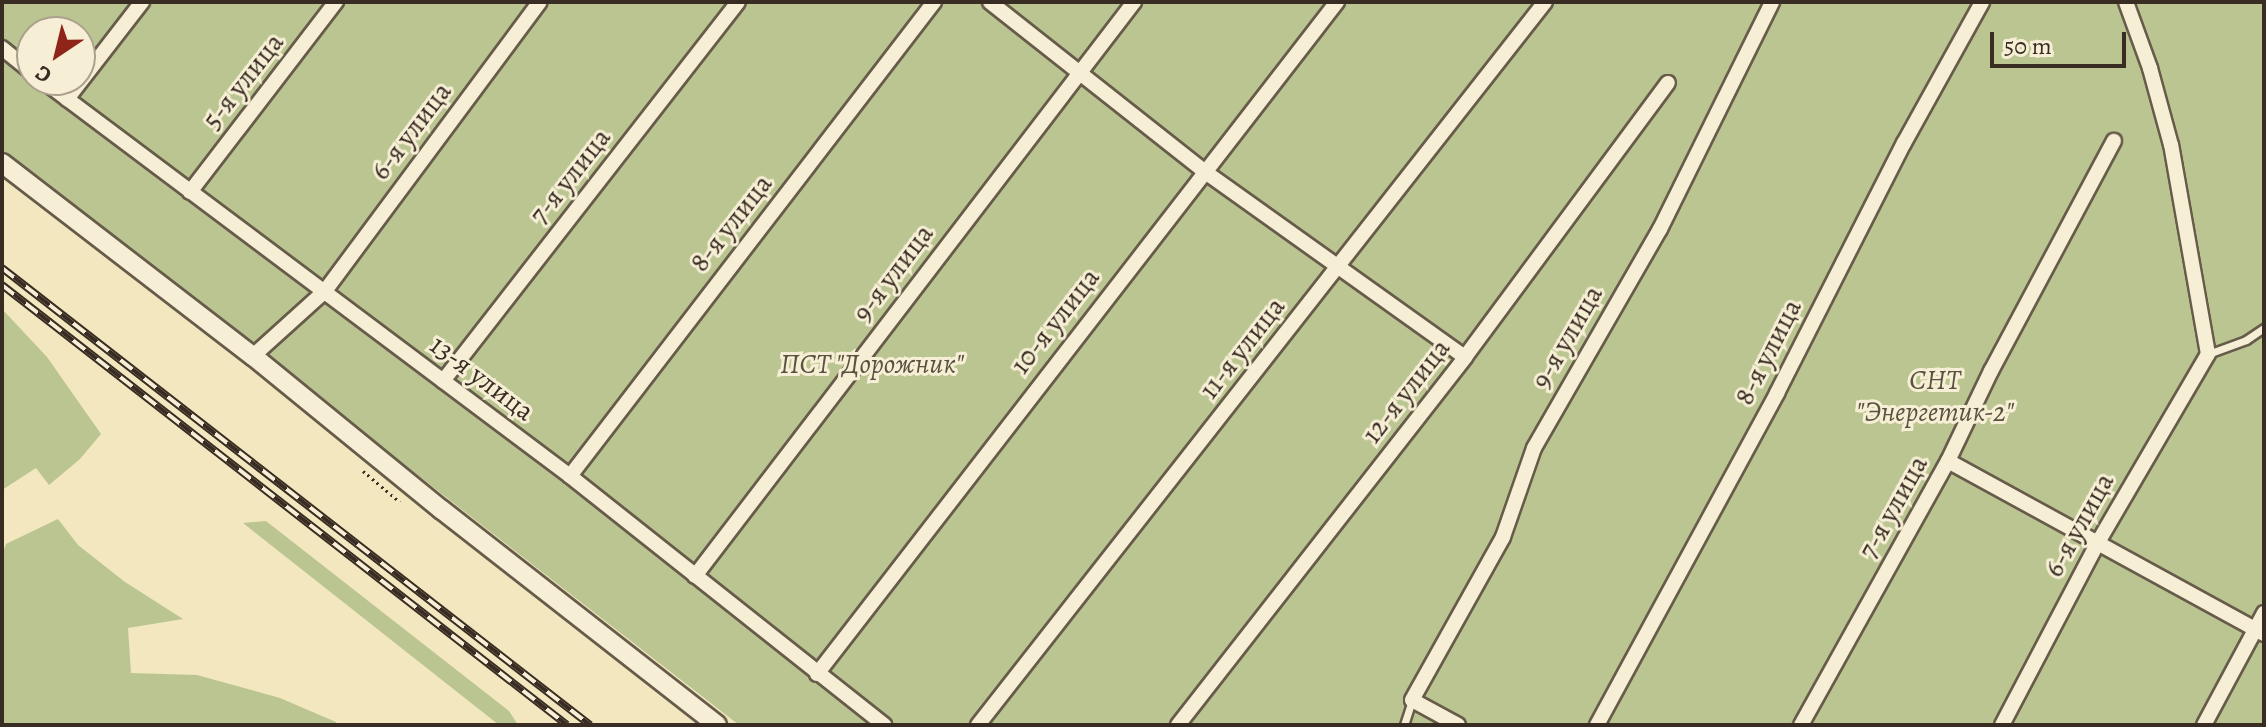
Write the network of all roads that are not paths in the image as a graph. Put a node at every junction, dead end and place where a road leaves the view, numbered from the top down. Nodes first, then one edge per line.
1 (142, 2) edge
2 (336, 2) edge
3 (540, 2) edge
4 (738, 2) edge
5 (934, 2) edge
6 (990, 2) edge
7 (1134, 2) edge
8 (1337, 2) edge
9 (1545, 2) edge
10 (1772, 2) edge
11 (1982, 2) edge
12 (2126, 2) edge
13 (1080, 71) junction
14 (1668, 83) dead end
15 (63, 96) edge
16 (67, 99) junction
17 (2114, 141) dead end
18 (2, 163) edge
19 (1204, 171) junction
20 (190, 192) junction
21 (1338, 268) junction
22 (325, 291) junction
23 (2264, 328) edge
24 (2208, 354) junction
25 (253, 356) junction
26 (1465, 357) junction
27 (443, 381) junction
28 (1948, 461) junction
29 (570, 476) junction
30 (2097, 544) junction
31 (695, 576) junction
32 (2264, 613) edge
33 (2259, 631) edge
34 (817, 674) junction
35 (1412, 700) junction
36 (717, 725) edge
37 (884, 725) edge
38 (978, 725) edge
39 (1178, 725) edge
40 (1404, 725) edge
41 (1458, 725) edge
42 (1597, 725) edge
43 (1801, 725) edge
44 (2002, 725) edge
45 (2204, 725) edge

1 - 16 street
2 - 20 street, 5-я улица
3 - 22 street, 6-я улица
4 - 27 street, 7-я улица
5 - 29 street, 8-я улица
6 - 13 street
7 - 13 street, 9-я улица
8 - 19 street, 10-я улица
9 - 21 street, 11-я улица
10 - 35 street, 9-я улица
11 - 42 street, 8-я улица
12 - 24 street
13 - 19 street
13 - 31 street, 9-я улица
14 - 26 street, 12-я улица
15 - 16 street, 13-я улица
16 - 20 street, 13-я улица
17 - 28 street, 7-я улица
18 - 25 street
19 - 21 street
19 - 34 street, 10-я улица
20 - 22 street, 13-я улица
21 - 26 street
21 - 38 street, 11-я улица
22 - 25 street, 6-я улица
22 - 27 street, 13-я улица
23 - 24 lane
24 - 30 street, 6-я улица
25 - 36 street
26 - 39 street, 12-я улица
27 - 29 street, 13-я улица
28 - 30 street
28 - 43 street, 7-я улица
29 - 31 street, 13-я улица
30 - 33 street
30 - 44 street, 6-я улица
31 - 34 street, 13-я улица
32 - 33 street
33 - 45 street
34 - 37 street, 13-я улица
35 - 40 lane
35 - 41 street

